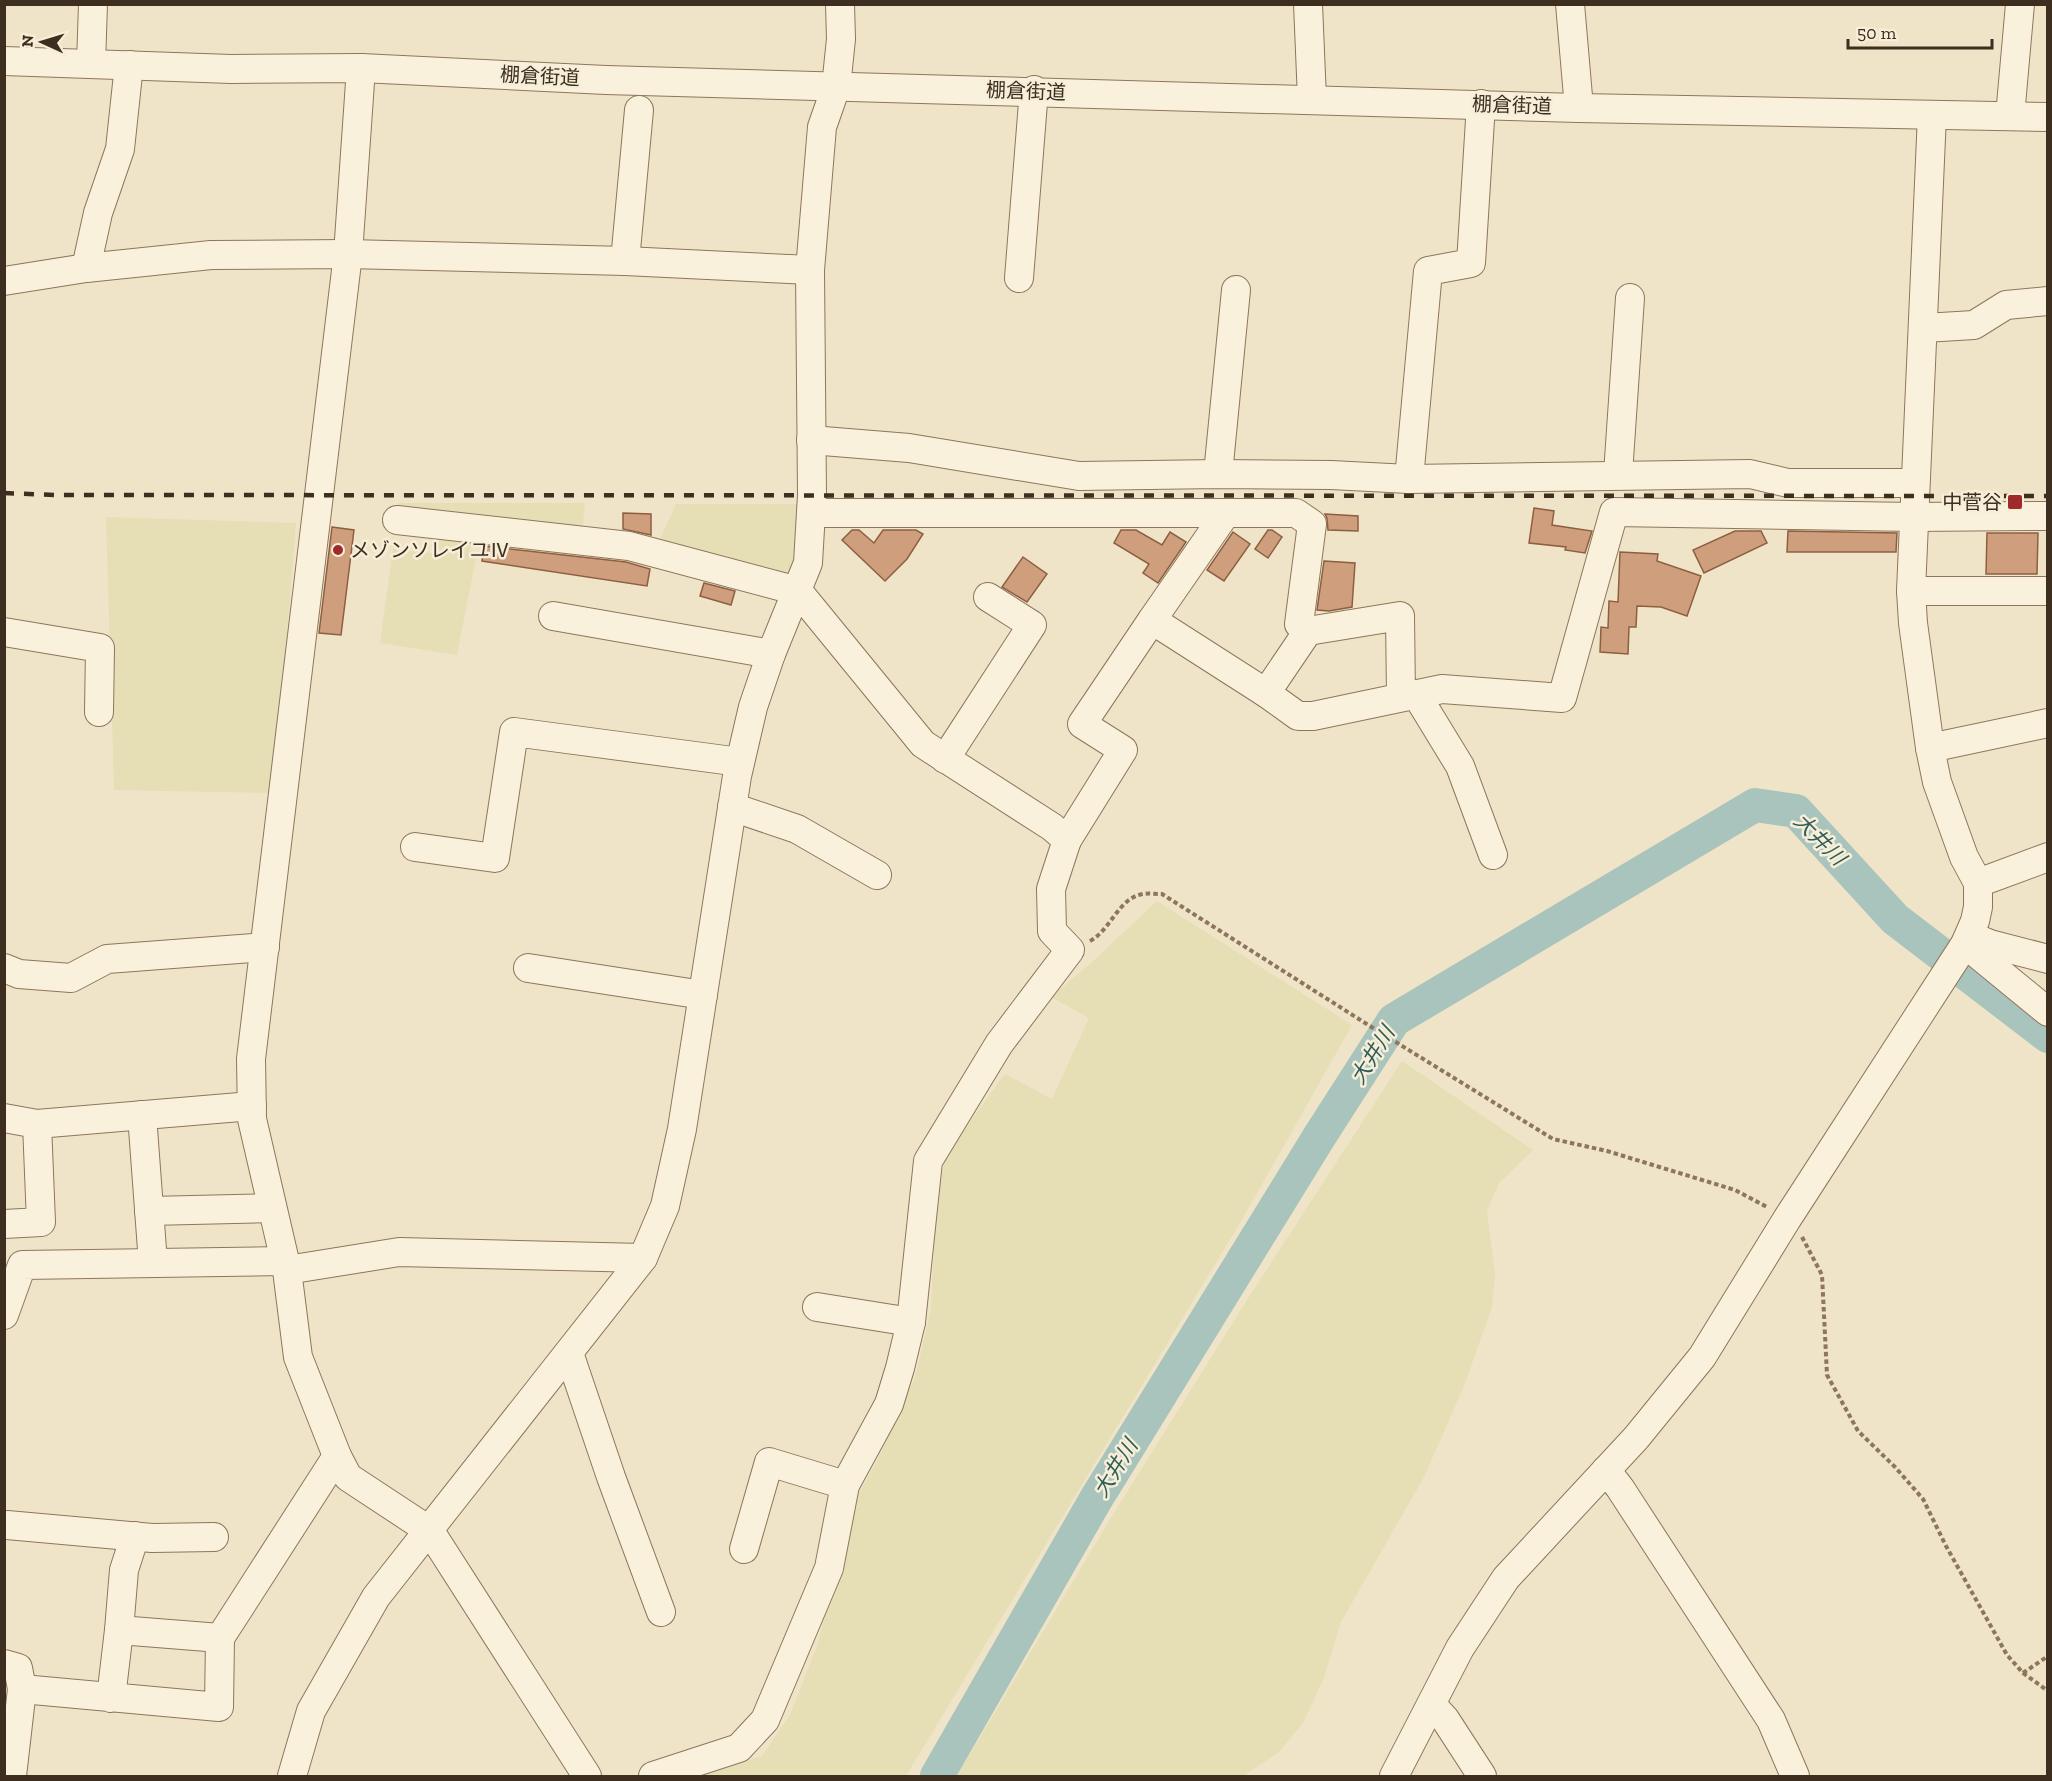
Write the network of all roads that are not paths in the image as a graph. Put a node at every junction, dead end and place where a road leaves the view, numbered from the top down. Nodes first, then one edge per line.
1 (93, 4) edge
2 (840, 4) edge
3 (1308, 4) edge
4 (1570, 4) edge
5 (2020, 4) edge
6 (4, 61) edge
7 (92, 64) junction
8 (129, 65) junction
9 (361, 68) junction
10 (836, 87) junction
11 (1034, 90) junction
12 (1312, 99) junction
13 (1481, 104) junction
14 (1579, 108) junction
15 (639, 110) dead end
16 (1932, 115) junction
17 (2010, 116) junction
18 (2048, 117) edge
19 (348, 254) junction
20 (625, 261) junction
21 (86, 268) junction
22 (810, 270) junction
23 (1019, 278) dead end
24 (4, 281) edge
25 (1236, 290) dead end
26 (1630, 298) dead end
27 (2048, 301) edge
28 (1924, 328) junction
29 (811, 440) junction
30 (1218, 474) junction
31 (1618, 474) junction
32 (1409, 479) junction
33 (1915, 483) junction
34 (811, 513) junction
35 (1226, 513) junction
36 (2048, 516) edge
37 (1913, 517) junction
38 (397, 520) dead end
39 (798, 591) junction
40 (1911, 591) junction
41 (2048, 591) edge
42 (988, 597) dead end
43 (554, 616) dead end
44 (1152, 620) junction
45 (1308, 631) junction
46 (4, 632) edge
47 (771, 654) junction
48 (1266, 693) junction
49 (1409, 695) junction
50 (99, 712) dead end
51 (2048, 723) edge
52 (1930, 748) junction
53 (945, 759) junction
54 (740, 762) junction
55 (732, 807) junction
56 (1067, 840) junction
57 (415, 847) dead end
58 (1492, 855) dead end
59 (2048, 857) edge
60 (877, 874) dead end
61 (1978, 883) junction
62 (265, 947) junction
63 (1961, 949) junction
64 (2048, 959) edge
65 (4, 968) edge
66 (528, 968) dead end
67 (703, 995) junction
68 (2048, 1011) edge
69 (252, 1106) junction
70 (142, 1115) junction
71 (4, 1118) edge
72 (36, 1124) junction
73 (272, 1208) junction
74 (149, 1210) junction
75 (41, 1222) junction
76 (4, 1224) edge
77 (643, 1258) junction
78 (153, 1263) junction
79 (44, 1265) junction
80 (286, 1265) junction
81 (817, 1307) dead end
82 (4, 1315) edge
83 (911, 1322) junction
84 (569, 1353) junction
85 (337, 1456) junction
86 (1606, 1470) junction
87 (845, 1485) junction
88 (7, 1525) dead end
89 (430, 1531) junction
90 (135, 1536) junction
91 (214, 1537) dead end
92 (744, 1549) dead end
93 (661, 1612) dead end
94 (119, 1630) junction
95 (220, 1638) junction
96 (4, 1664) edge
97 (22, 1689) junction
98 (111, 1698) junction
99 (1432, 1705) junction
100 (12, 1776) edge
101 (291, 1776) edge
102 (587, 1776) edge
103 (653, 1776) edge
104 (1394, 1776) edge
105 (1482, 1776) edge
106 (1795, 1776) edge

1 - 7 street
2 - 10 street
3 - 12 street
4 - 14 street
5 - 17 street
6 - 7 street, 棚倉街道
7 - 8 street, 棚倉街道
8 - 9 street, 棚倉街道
8 - 21 street
9 - 10 street, 棚倉街道
9 - 19 street
10 - 11 street, 棚倉街道
10 - 22 street
11 - 12 street, 棚倉街道
11 - 23 street
12 - 13 street, 棚倉街道
13 - 14 street, 棚倉街道
13 - 32 street
14 - 16 street, 棚倉街道
15 - 20 street
16 - 17 street, 棚倉街道
16 - 28 street
17 - 18 street, 棚倉街道
19 - 20 street
19 - 21 street
19 - 62 street
20 - 22 street
21 - 24 street
22 - 29 street
25 - 30 street
26 - 31 street
27 - 28 street
28 - 33 street
29 - 30 street
29 - 34 street
30 - 32 street
31 - 32 street
31 - 33 street
33 - 37 street
34 - 35 street
34 - 39 street
35 - 44 street
35 - 45 street
36 - 37 street
37 - 40 street
37 - 49 street
38 - 39 street
39 - 47 street
39 - 53 street
40 - 41 street
40 - 52 street
42 - 53 street
43 - 47 street
44 - 48 street
44 - 56 street
45 - 48 street
45 - 49 street
46 - 50 street
47 - 54 street
48 - 49 street
49 - 58 street
51 - 52 street
52 - 61 street
53 - 56 street
54 - 55 street
54 - 57 street
55 - 60 street
55 - 67 street
56 - 83 street
59 - 61 street
61 - 63 street
62 - 65 street
62 - 69 street
63 - 64 street
63 - 68 street
63 - 86 street
66 - 67 street
67 - 77 street
69 - 70 street
69 - 73 street
70 - 72 street
70 - 74 street
71 - 72 street
72 - 75 street
73 - 74 street
73 - 80 street
74 - 78 street
75 - 76 street
75 - 79 street
77 - 80 street
77 - 84 street
78 - 79 street
78 - 80 street
79 - 82 street
80 - 85 street
81 - 83 street
83 - 87 street
84 - 89 street
84 - 93 street
85 - 89 street
85 - 95 street
86 - 99 street
86 - 106 street
87 - 92 street
87 - 103 street
88 - 90 street
89 - 101 street
89 - 102 street
90 - 91 street
90 - 94 street
94 - 95 street
94 - 98 street
95 - 98 street
96 - 97 street
97 - 98 street
97 - 100 street
99 - 104 street
99 - 105 street

